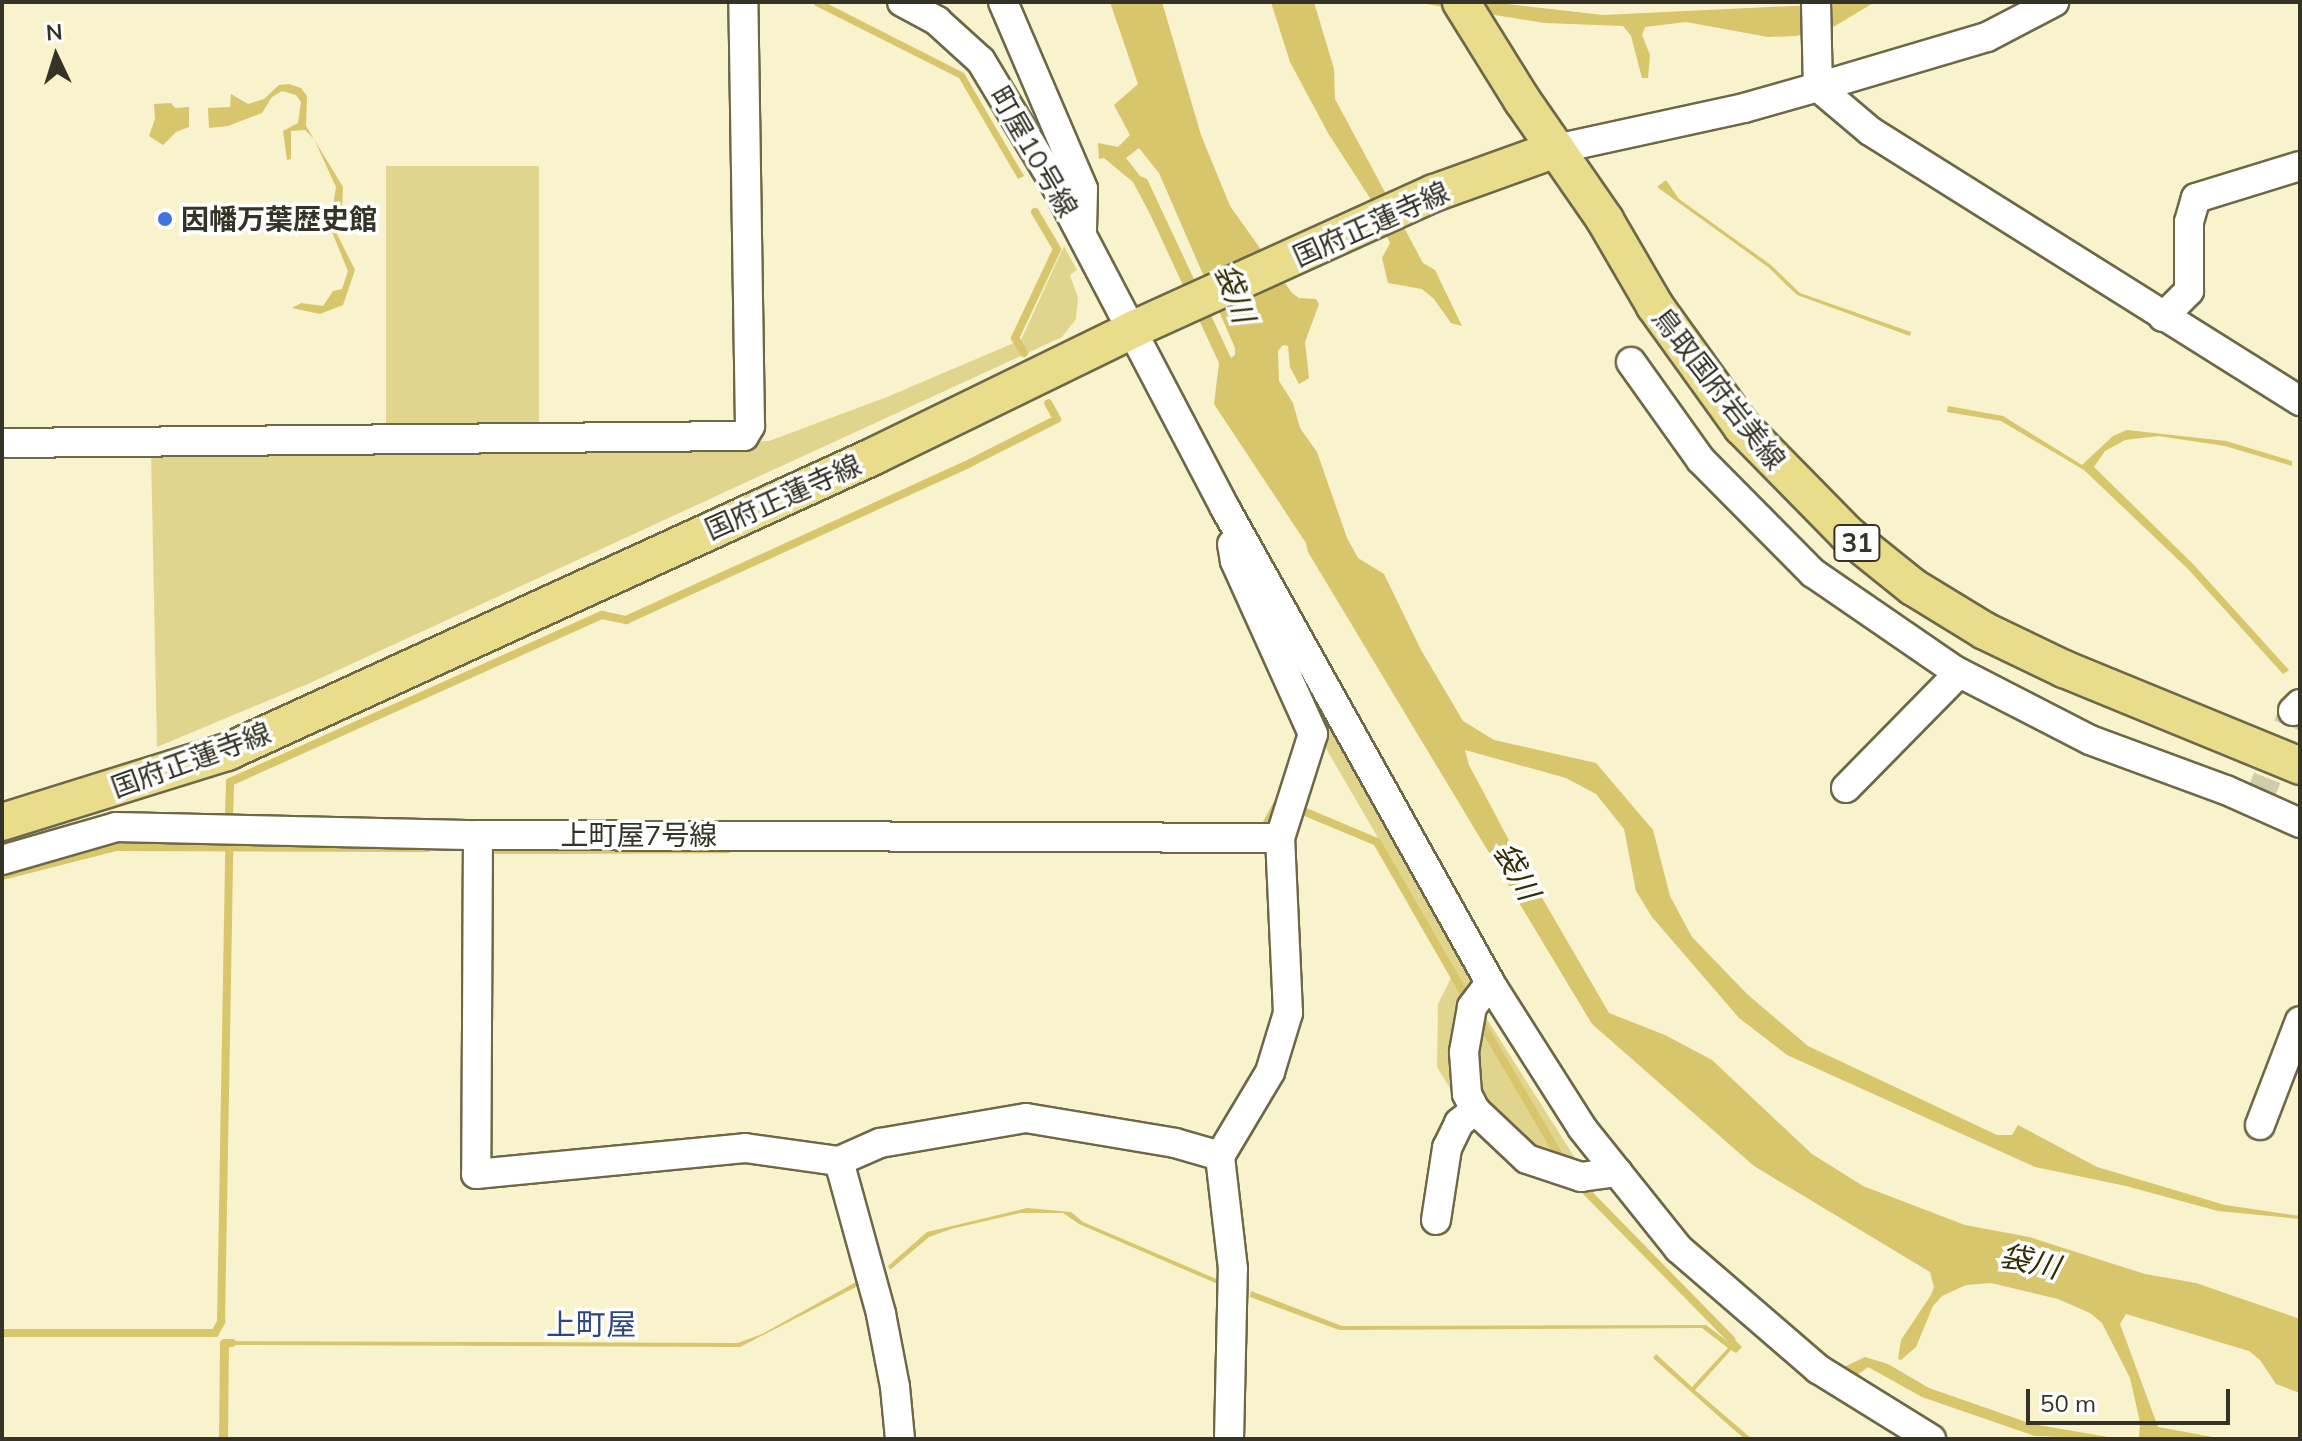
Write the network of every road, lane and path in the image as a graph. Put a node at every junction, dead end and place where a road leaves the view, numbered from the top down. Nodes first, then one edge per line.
1 (743, 2) edge
2 (902, 2) edge
3 (1003, 2) edge
4 (1461, 2) edge
5 (1816, 2) edge
6 (2054, 2) edge
7 (1818, 87) junction
8 (1556, 149) junction
9 (2300, 166) edge
10 (1082, 234) junction
11 (2163, 317) junction
12 (1134, 329) junction
13 (1631, 362) dead end
14 (2300, 401) edge
15 (2, 443) edge
16 (1225, 508) junction
17 (1959, 673) junction
18 (2300, 766) edge
19 (1846, 788) dead end
20 (2291, 819) edge
21 (2, 822) edge
22 (478, 835) junction
23 (1280, 838) junction
24 (2300, 839) edge
25 (2, 860) edge
26 (1490, 983) junction
27 (2300, 1021) edge
28 (1475, 1110) junction
29 (2260, 1125) dead end
30 (1220, 1156) junction
31 (839, 1161) junction
32 (1618, 1172) junction
33 (1436, 1220) dead end
34 (900, 1439) edge
35 (1229, 1439) edge
36 (1931, 1439) edge

1 - 15 street
2 - 10 street, 町屋10号線
3 - 10 street
4 - 8 main road, 鳥取国府岩美線 / 31
5 - 7 street
6 - 7 street
7 - 8 street
7 - 11 street
8 - 12 main road, 国府正蓮寺線
8 - 18 main road, 鳥取国府岩美線 / 31
9 - 11 street
10 - 12 street, 町屋10号線
11 - 14 street
12 - 16 street, 町屋10号線
12 - 21 main road, 国府正蓮寺線
13 - 17 street
16 - 23 street
16 - 26 street
17 - 19 street
17 - 20 street
20 - 24 street
22 - 23 street, 上町屋7号線
22 - 25 street, 上町屋7号線
22 - 31 street
23 - 30 street
26 - 28 street
26 - 32 street
27 - 29 street
28 - 32 street
28 - 33 street
30 - 31 street
30 - 35 street
31 - 34 street
32 - 36 street

